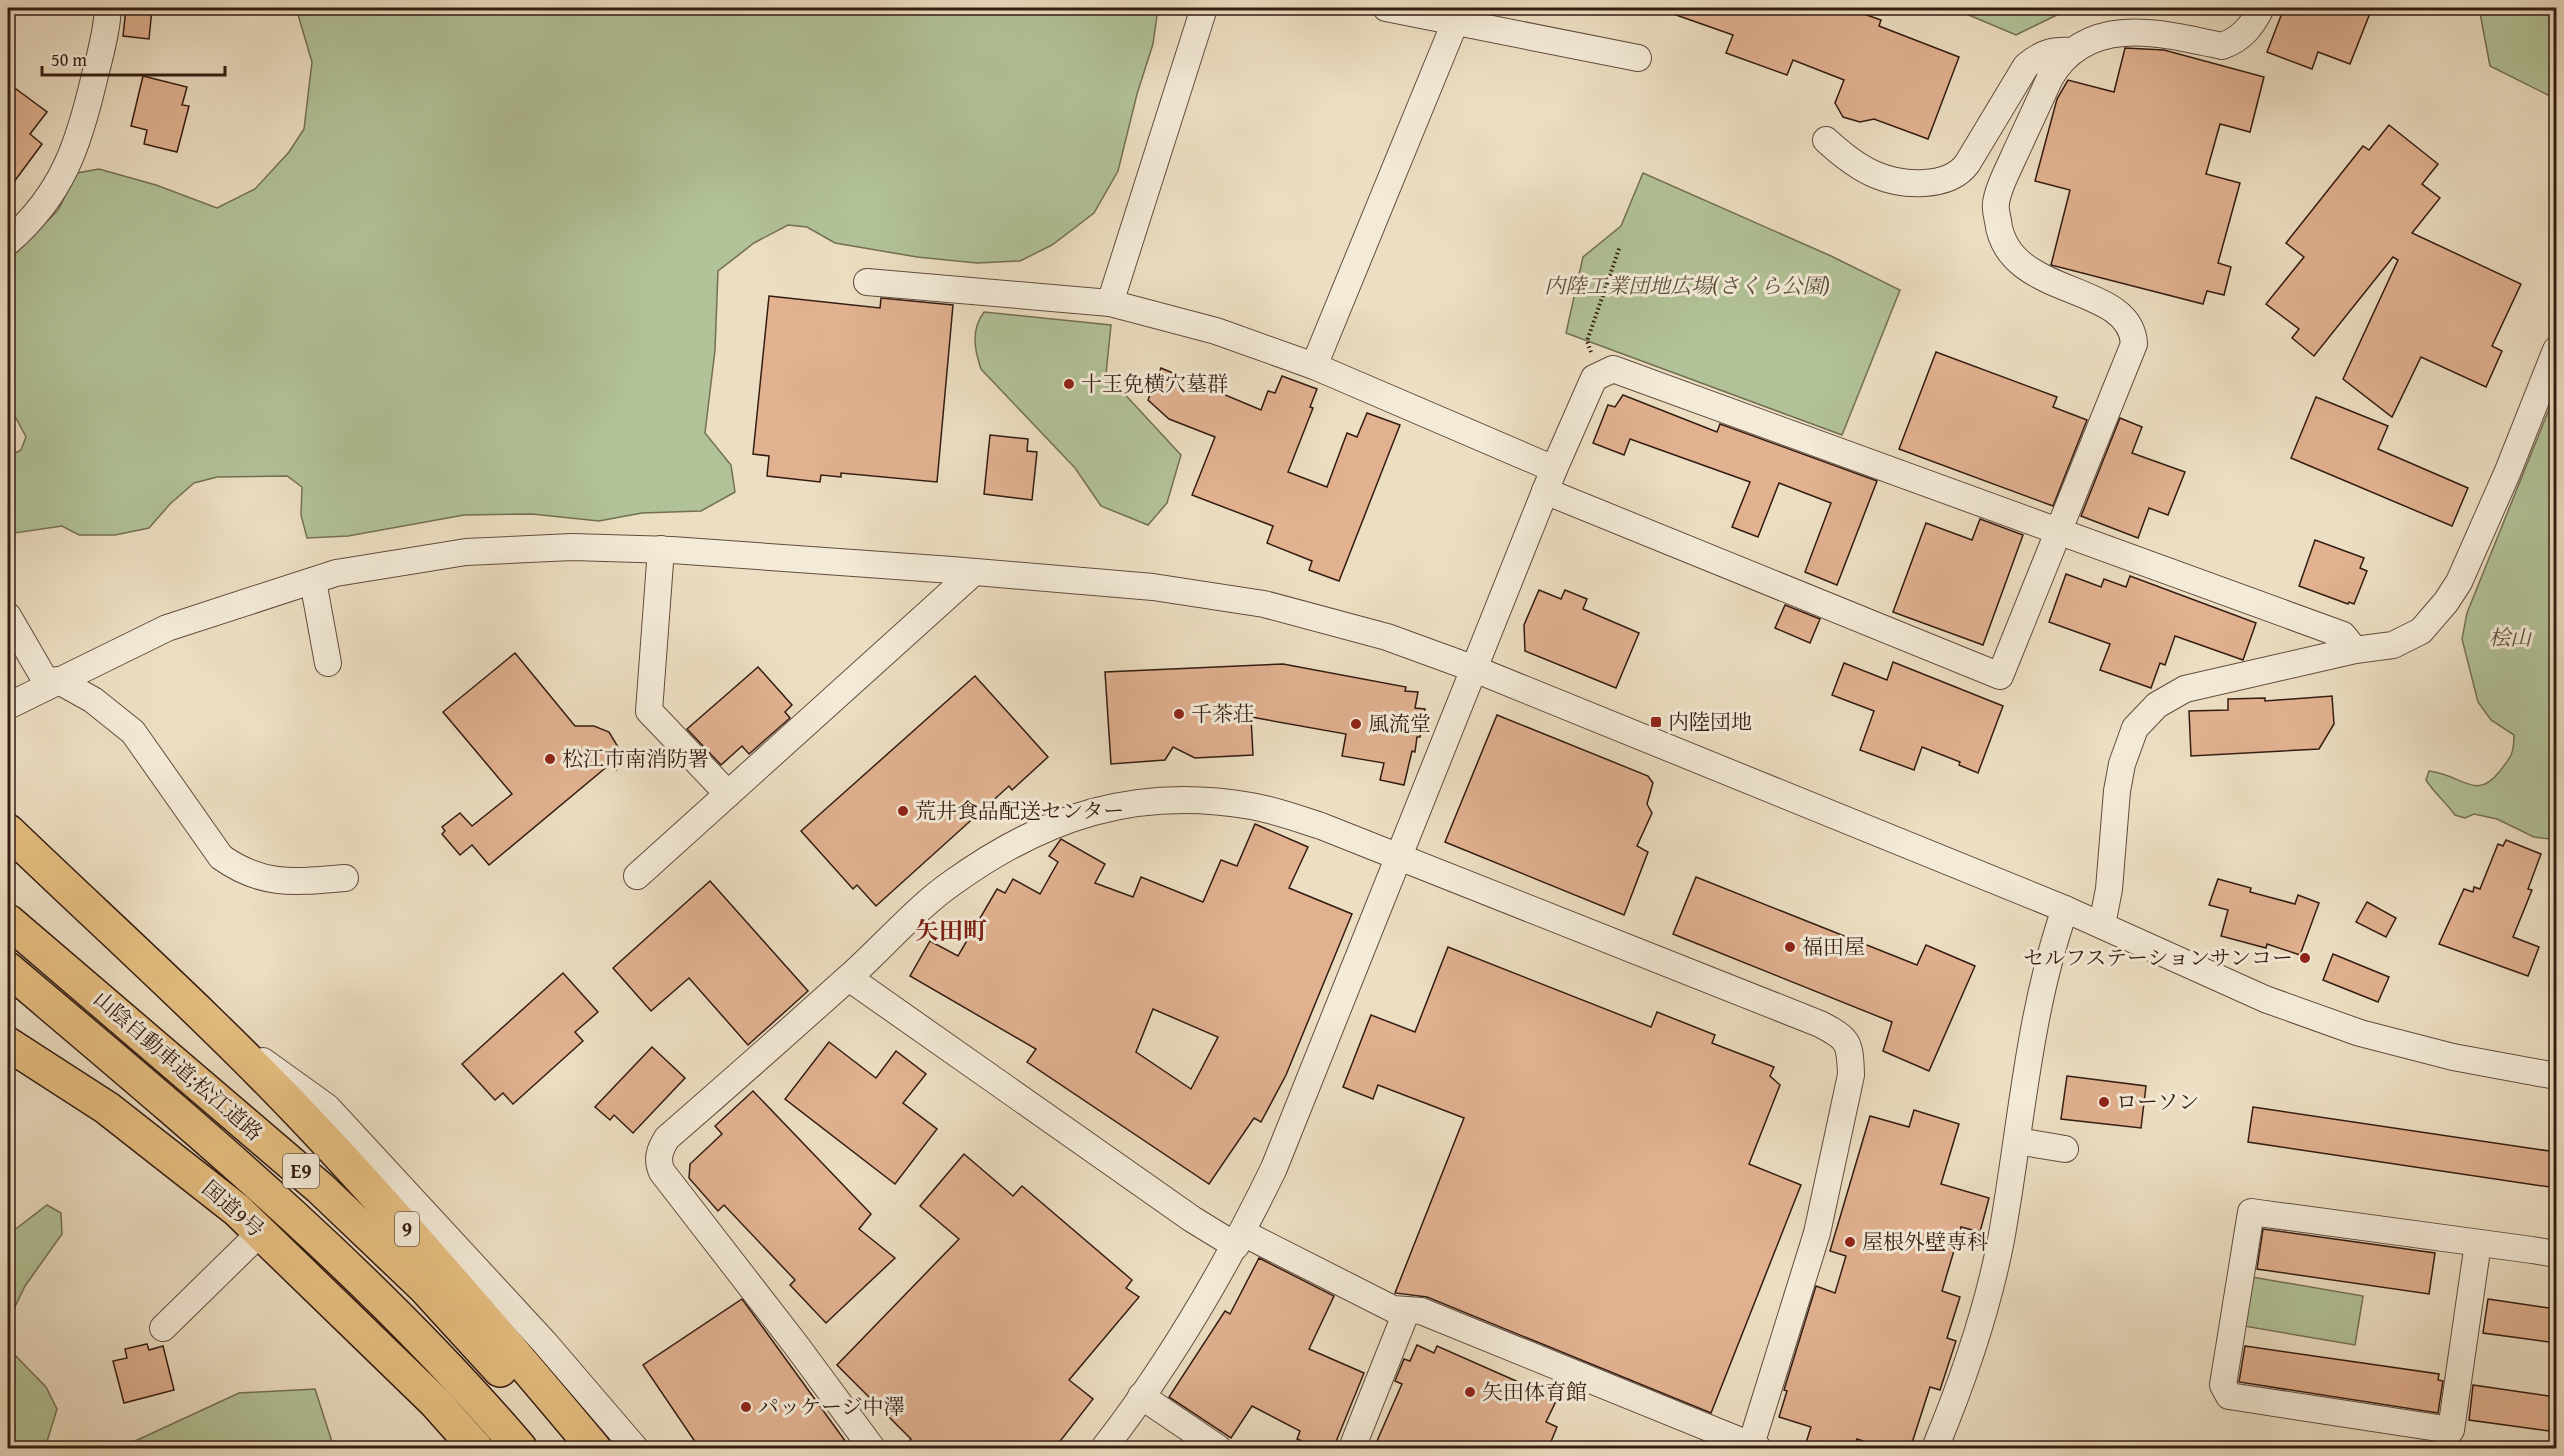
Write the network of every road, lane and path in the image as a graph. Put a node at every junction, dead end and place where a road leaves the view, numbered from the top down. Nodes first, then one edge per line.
1 (108, 8) edge
2 (1204, 8) edge
3 (1386, 8) edge
4 (2261, 8) edge
5 (1456, 20) junction
6 (2071, 51) junction
7 (1638, 58) dead end
8 (1826, 140) dead end
9 (8, 242) edge
10 (1620, 246) dead end
11 (867, 282) dead end
12 (1110, 303) junction
13 (1587, 341) dead end
14 (2556, 350) edge
15 (1314, 366) junction
16 (1549, 480) junction
17 (2060, 530) junction
18 (662, 549) junction
19 (974, 572) junction
20 (313, 581) junction
21 (8, 616) edge
22 (2355, 650) junction
23 (328, 663) dead end
24 (1472, 668) junction
25 (53, 682) junction
26 (8, 706) edge
27 (728, 794) junction
28 (8, 831) edge
29 (1399, 856) junction
30 (637, 876) dead end
31 (345, 878) dead end
32 (2065, 909) junction
33 (8, 921) edge
34 (2103, 925) junction
35 (8, 969) edge
36 (849, 978) junction
37 (207, 1020) junction
38 (8, 1044) edge
39 (2556, 1076) edge
40 (2017, 1141) junction
41 (2065, 1149) dead end
42 (260, 1233) junction
43 (1240, 1239) junction
44 (2478, 1243) junction
45 (2556, 1254) edge
46 (1407, 1310) junction
47 (163, 1328) dead end
48 (1141, 1396) junction
49 (435, 1402) junction
50 (1753, 1448) edge
51 (463, 1449) edge
52 (476, 1449) edge
53 (520, 1449) edge
54 (568, 1449) edge
55 (594, 1449) edge
56 (635, 1449) edge
57 (872, 1449) edge
58 (1104, 1449) edge
59 (1218, 1449) edge
60 (1352, 1449) edge
61 (1935, 1449) edge

1 - 9 street
2 - 12 street
3 - 5 street
4 - 6 street
5 - 7 street
5 - 15 street
6 - 8 street
6 - 17 street
10 - 13 path
11 - 12 street
12 - 15 street
14 - 22 street
15 - 16 street
16 - 17 street
16 - 17 street
16 - 24 street
17 - 22 street
18 - 19 street
18 - 20 street
18 - 27 street
19 - 24 street
19 - 27 street
20 - 23 street
20 - 25 street
21 - 25 street
22 - 34 street
24 - 29 street
24 - 32 street
25 - 26 street
25 - 31 street
27 - 30 street
28 - 37 highway, 9
29 - 36 street
29 - 43 street
29 - 50 street
32 - 34 street
32 - 40 street
33 - 54 highway, 山陰自動車道;松江道路 / E9
34 - 39 street
35 - 53 highway, 山陰自動車道;松江道路 / E9
36 - 43 street
36 - 57 street
37 - 55 highway, 9
37 - 56 street
38 - 42 highway, 国道9号
40 - 41 street
40 - 61 street
42 - 47 street
42 - 49 highway, 国道9号
43 - 46 street
43 - 48 street
44 - 44 street
44 - 45 street
46 - 50 street
46 - 60 street
48 - 58 street
48 - 59 street
49 - 51 street
49 - 52 highway, 国道9号

